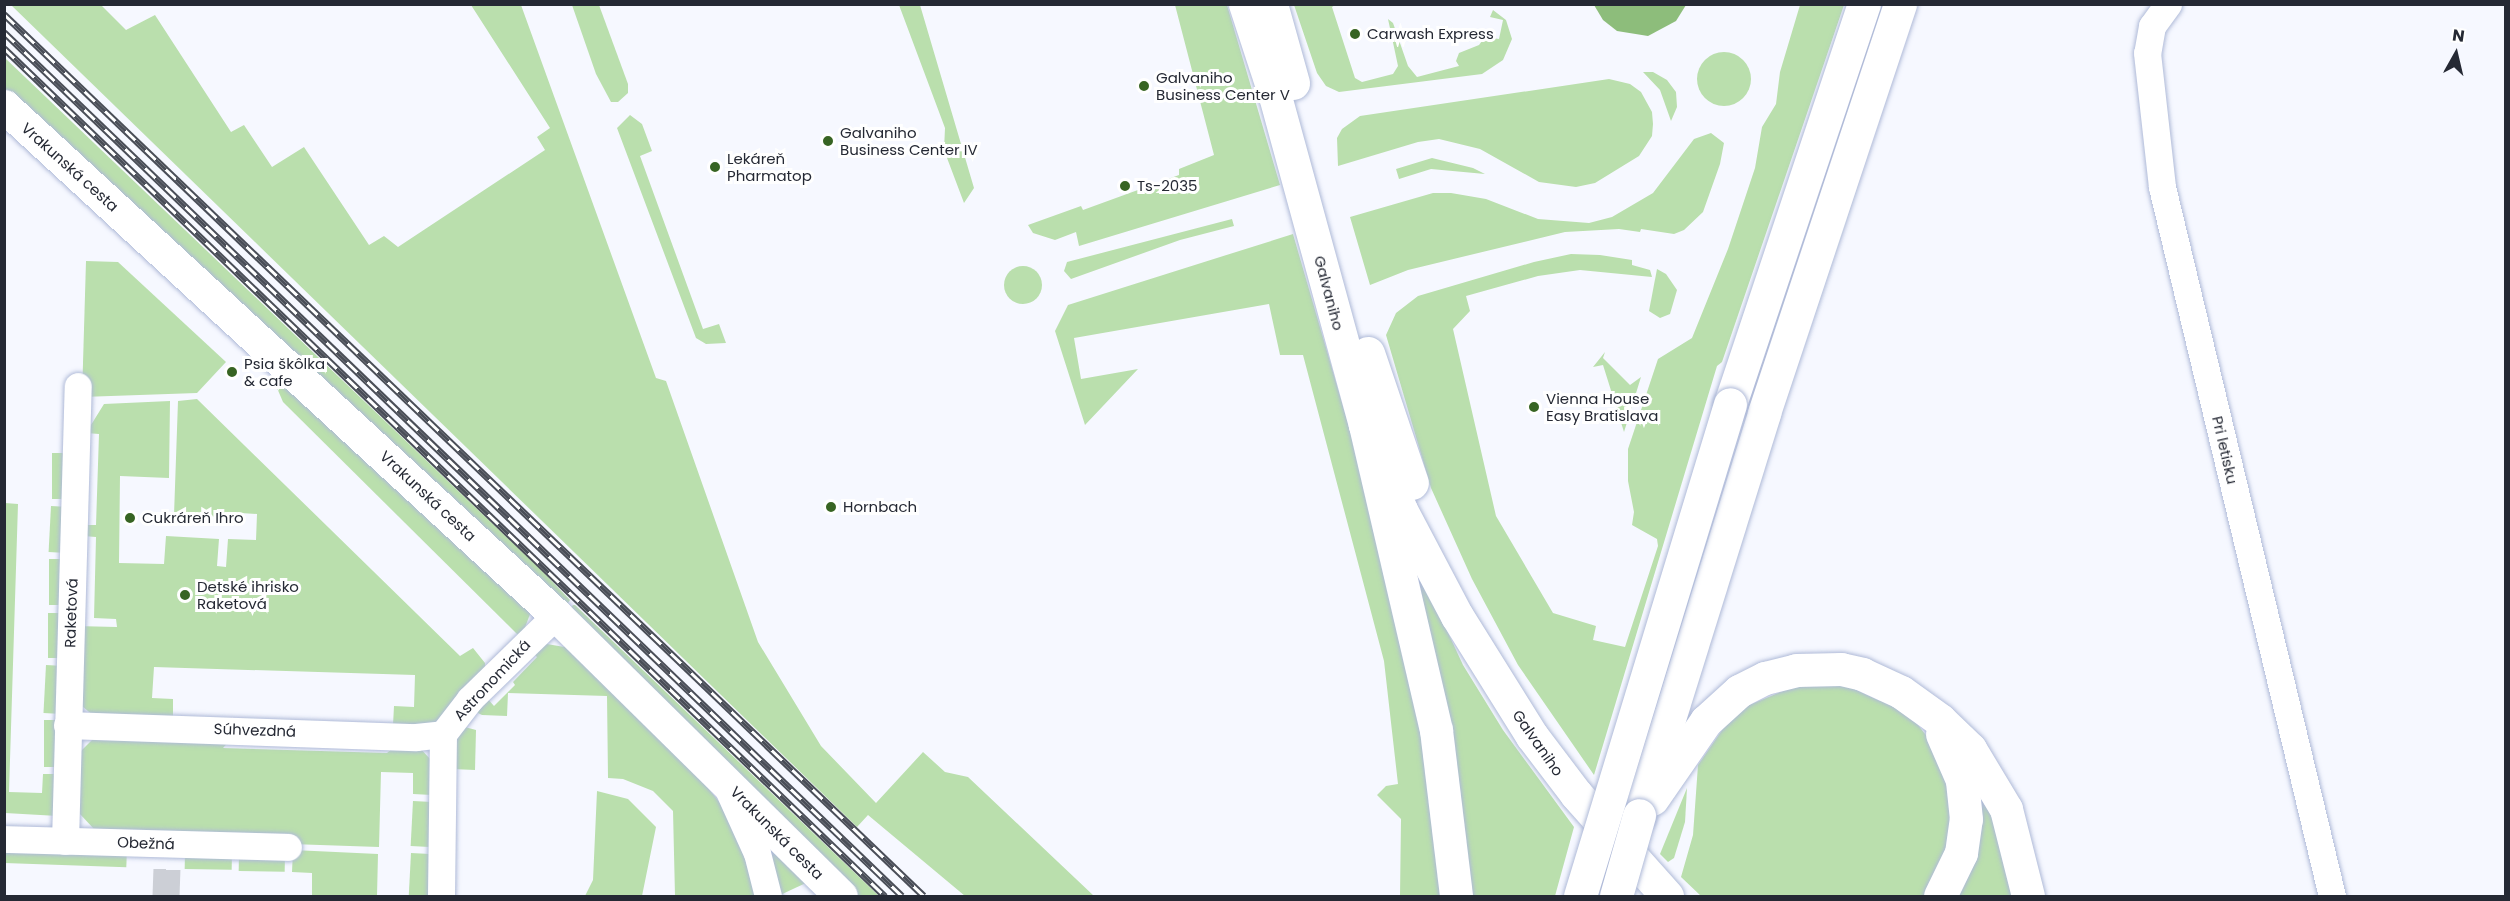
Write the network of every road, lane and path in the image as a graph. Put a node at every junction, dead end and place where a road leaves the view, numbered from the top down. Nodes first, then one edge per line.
1 (1245, 4) edge
2 (1271, 4) edge
3 (1864, 4) edge
4 (1900, 4) edge
5 (2168, 4) edge
6 (4, 106) edge
7 (78, 386) dead end
8 (1365, 425) junction
9 (1436, 571) junction
10 (556, 615) junction
11 (1901, 692) junction
12 (67, 725) junction
13 (443, 734) junction
14 (724, 781) junction
15 (1639, 814) junction
16 (4, 839) edge
17 (65, 841) junction
18 (288, 847) dead end
19 (834, 895) edge
20 (441, 897) edge
21 (768, 897) edge
22 (1456, 897) edge
23 (1580, 897) edge
24 (1616, 897) edge
25 (1667, 897) edge
26 (1940, 897) edge
27 (2028, 897) edge
28 (2332, 897) edge

1 - 8 main road, Galvaniho
2 - 9 main road, Galvaniho
3 - 23 main road, bridge
4 - 15 main road
5 - 28 street, Pri letisku
6 - 10 main road, Vrakunská cesta
7 - 12 street, Raketová
8 - 9 main road, Galvaniho
8 - 22 main road
9 - 25 main road, Galvaniho
10 - 13 street, Astronomická
10 - 14 main road, Vrakunská cesta
11 - 15 main road
11 - 26 main road
11 - 27 main road
12 - 13 street, Súhvezdná
12 - 17 street, Raketová
13 - 20 street, Astronomická
14 - 19 main road, Vrakunská cesta
14 - 21 street
15 - 24 main road, bridge
16 - 17 street, Obežná
17 - 18 street, Obežná

